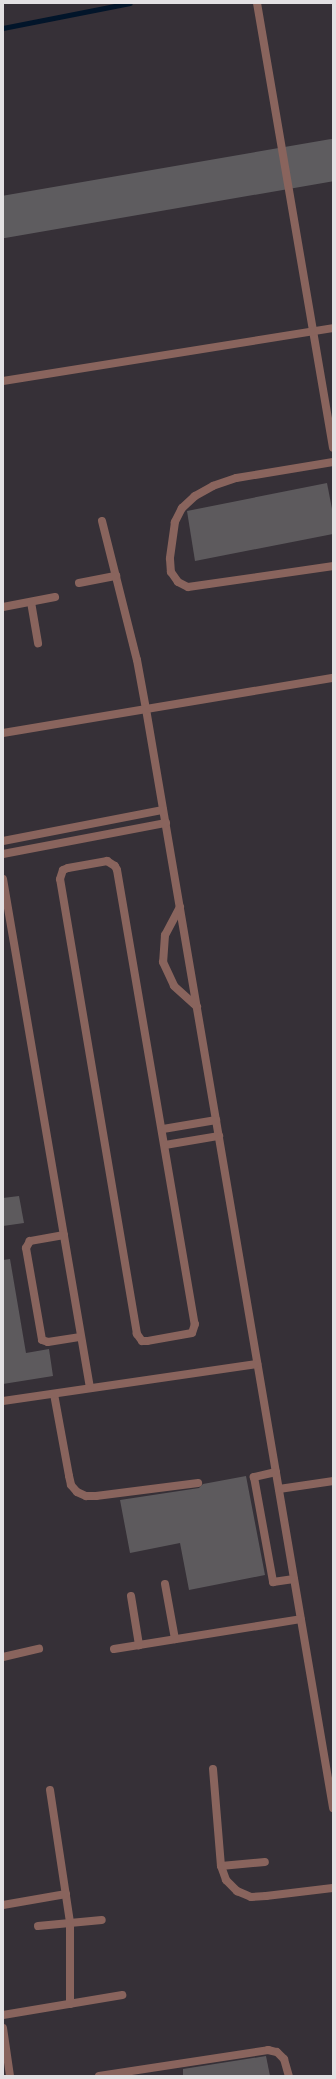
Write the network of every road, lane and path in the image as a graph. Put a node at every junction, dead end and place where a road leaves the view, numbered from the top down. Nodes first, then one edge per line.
1 (257, 3) edge
2 (333, 328) edge
3 (313, 332) junction
4 (3, 381) edge
5 (333, 448) edge
6 (333, 462) edge
7 (102, 521) dead end
8 (333, 566) edge
9 (116, 576) junction
10 (79, 583) dead end
11 (55, 597) dead end
12 (31, 602) junction
13 (3, 608) edge
14 (38, 643) dead end
15 (333, 678) edge
16 (146, 709) junction
17 (3, 733) edge
18 (163, 810) junction
19 (166, 823) junction
20 (3, 841) edge
21 (3, 854) edge
22 (3, 879) edge
23 (180, 908) junction
24 (197, 1007) junction
25 (216, 1120) junction
26 (163, 1129) junction
27 (219, 1136) junction
28 (165, 1145) junction
29 (64, 1235) junction
30 (81, 1337) junction
31 (257, 1364) junction
32 (90, 1388) junction
33 (54, 1394) junction
34 (3, 1401) edge
35 (276, 1472) junction
36 (333, 1481) edge
37 (198, 1483) dead end
38 (279, 1489) junction
39 (294, 1579) junction
40 (165, 1584) dead end
41 (131, 1596) dead end
42 (301, 1619) junction
43 (175, 1639) junction
44 (139, 1645) junction
45 (39, 1649) dead end
46 (114, 1649) dead end
47 (3, 1657) edge
48 (330, 1767) edge
49 (213, 1769) dead end
50 (50, 1790) dead end
51 (333, 1808) edge
52 (265, 1862) dead end
53 (221, 1866) junction
54 (333, 1888) edge
55 (66, 1894) junction
56 (3, 1906) edge
57 (102, 1920) dead end
58 (70, 1923) junction
59 (38, 1926) dead end
60 (122, 1995) dead end
61 (70, 2004) junction
62 (3, 2015) edge
63 (3, 2028) edge
64 (136, 2074) edge
65 (10, 2076) edge
66 (99, 2076) edge
67 (289, 2076) edge

1 - 3 lane
2 - 3 lane
3 - 4 lane
3 - 5 lane
6 - 8 lane
7 - 9 lane
9 - 10 lane
9 - 16 lane
11 - 12 lane
12 - 13 lane
12 - 14 lane
15 - 16 lane
16 - 17 lane
16 - 18 lane
18 - 19 lane
18 - 20 lane
19 - 21 lane
19 - 23 lane
22 - 29 lane
23 - 24 lane
23 - 24 lane
24 - 25 lane
25 - 26 lane
25 - 27 lane
26 - 28 lane
26 - 28 lane
27 - 28 lane
27 - 31 lane
29 - 30 lane
29 - 30 lane
30 - 32 lane
31 - 32 lane
31 - 35 lane
32 - 33 lane
33 - 34 lane
33 - 37 lane
35 - 38 lane
35 - 39 lane
36 - 38 lane
38 - 39 lane
39 - 42 lane
40 - 43 lane
41 - 44 lane
42 - 43 lane
42 - 48 lane
43 - 44 lane
44 - 46 lane
45 - 47 lane
48 - 51 lane
49 - 53 lane
50 - 55 lane
52 - 53 lane
53 - 54 lane
55 - 56 lane
55 - 58 lane
57 - 58 lane
58 - 59 lane
58 - 61 lane
60 - 61 lane
61 - 62 lane
63 - 65 lane
64 - 66 lane
64 - 67 lane

